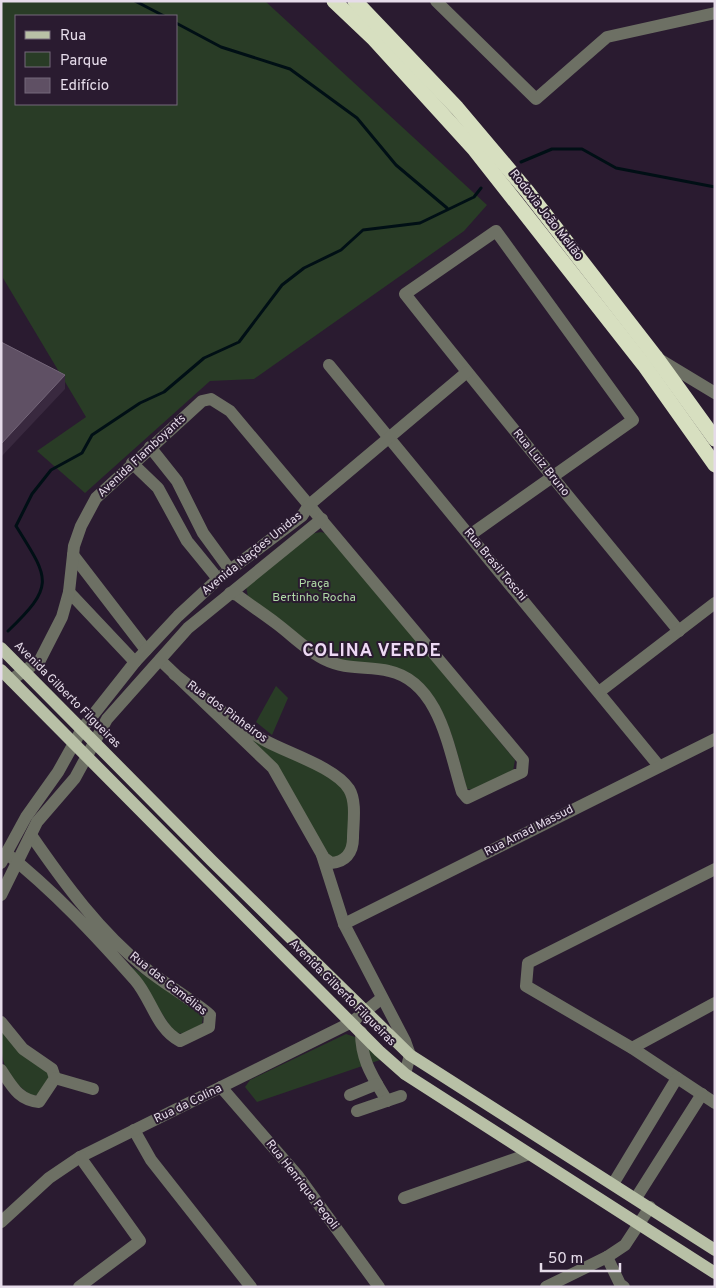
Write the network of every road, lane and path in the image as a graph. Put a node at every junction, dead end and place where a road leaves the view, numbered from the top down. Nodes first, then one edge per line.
1 (334, 1) edge
2 (355, 1) edge
3 (436, 1) edge
4 (715, 13) edge
5 (655, 356) junction
6 (329, 365) dead end
7 (467, 372) junction
8 (715, 393) edge
9 (389, 438) junction
10 (715, 438) edge
11 (150, 446) junction
12 (132, 463) junction
13 (715, 465) edge
14 (553, 478) junction
15 (309, 505) junction
16 (322, 519) junction
17 (470, 535) junction
18 (73, 555) junction
19 (230, 570) junction
20 (218, 579) junction
21 (69, 592) junction
22 (230, 593) junction
23 (715, 603) edge
24 (679, 631) junction
25 (1, 648) edge
26 (146, 650) junction
27 (160, 660) junction
28 (135, 662) junction
29 (1, 670) edge
30 (26, 672) junction
31 (174, 674) junction
32 (12, 680) junction
33 (600, 692) junction
34 (82, 729) junction
35 (715, 738) edge
36 (95, 743) junction
37 (74, 744) junction
38 (88, 758) junction
39 (659, 766) junction
40 (31, 835) junction
41 (322, 854) junction
42 (4, 858) edge
43 (212, 861) junction
44 (18, 862) junction
45 (715, 869) edge
46 (201, 872) junction
47 (1, 895) edge
48 (344, 924) junction
49 (382, 998) junction
50 (715, 1003) edge
51 (364, 1011) junction
52 (1, 1022) edge
53 (352, 1022) junction
54 (361, 1032) junction
55 (632, 1048) junction
56 (410, 1055) junction
57 (1, 1070) edge
58 (405, 1074) junction
59 (55, 1078) junction
60 (677, 1078) junction
61 (377, 1084) junction
62 (221, 1087) junction
63 (92, 1089) dead end
64 (702, 1094) junction
65 (350, 1095) dead end
66 (401, 1096) dead end
67 (387, 1101) junction
68 (715, 1103) edge
69 (357, 1111) dead end
70 (134, 1130) junction
71 (529, 1154) junction
72 (80, 1157) junction
73 (601, 1176) junction
74 (613, 1184) junction
75 (591, 1193) junction
76 (404, 1198) dead end
77 (636, 1198) junction
78 (650, 1207) junction
79 (1, 1222) edge
80 (640, 1222) junction
81 (715, 1250) edge
82 (607, 1257) junction
83 (715, 1273) edge
84 (79, 1287) edge
85 (250, 1287) edge
86 (379, 1287) edge
87 (546, 1287) edge
88 (624, 1287) edge

1 - 13 highway, Rodovia João Mellão
2 - 5 highway, Rodovia João Mellão
3 - 4 street
5 - 8 street
5 - 10 highway, Rodovia João Mellão
6 - 9 street, Rua Brasil Toschi
7 - 9 street, Avenida Nações Unidas
7 - 14 street, Rua Luiz Bruno
7 - 14 street, Rua Luiz Bruno
9 - 15 street, Avenida Nações Unidas
9 - 17 street, Rua Brasil Toschi
11 - 12 street, Avenida Flamboyants
11 - 15 street, Avenida Flamboyants
11 - 19 street
12 - 18 street, Avenida Flamboyants
12 - 20 street
14 - 17 street
14 - 24 street, Rua Luiz Bruno
15 - 16 street
15 - 19 street, Avenida Nações Unidas
16 - 22 street, Avenida Nações Unidas
16 - 22 street
17 - 33 street, Rua Brasil Toschi
18 - 21 street, Avenida Flamboyants
18 - 26 street
19 - 20 street, Avenida Nações Unidas
20 - 26 street, Avenida Nações Unidas
21 - 28 street
21 - 30 street, Avenida Flamboyants
22 - 27 street, Avenida Nações Unidas
23 - 24 street
24 - 33 street
25 - 30 main road, Avenida Gilberto Filgueiras
26 - 28 street, Avenida Nações Unidas
27 - 31 street, Rua dos Pinheiros
27 - 36 street, Avenida Nações Unidas
28 - 34 street, Avenida Nações Unidas
29 - 32 main road, Avenida Gilberto Filgueiras
30 - 32 street, Avenida Flamboyants
30 - 34 main road, Avenida Gilberto Filgueiras
31 - 41 street, Rua dos Pinheiros
31 - 41 street, Rua dos Pinheiros
32 - 37 main road, Avenida Gilberto Filgueiras
33 - 39 street, Rua Brasil Toschi
34 - 36 main road, Avenida Gilberto Filgueiras
34 - 37 street, Avenida Nações Unidas
35 - 39 street, Rua Amad Massud
36 - 38 street, Avenida Nações Unidas
36 - 43 main road, Avenida Gilberto Filgueiras
37 - 38 main road, Avenida Gilberto Filgueiras
37 - 42 street, Avenida Nações Unidas
38 - 40 street, Avenida Nações Unidas
38 - 46 main road, Avenida Gilberto Filgueiras
39 - 48 street, Rua Amad Massud
40 - 44 street, Avenida Nações Unidas
40 - 44 street, Rua das Camélias
41 - 48 street, Rua dos Pinheiros
42 - 44 street, Rua das Camélias
43 - 46 main road
43 - 51 main road, Avenida Gilberto Filgueiras
44 - 47 street, Avenida Nações Unidas
45 - 55 street
46 - 53 main road, Avenida Gilberto Filgueiras
48 - 49 street, Rua dos Pinheiros
49 - 51 street, Rua da Colina
49 - 56 street, Rua dos Pinheiros
50 - 55 street
51 - 53 street, Rua da Colina
51 - 56 main road, Avenida Gilberto Filgueiras
52 - 59 street
53 - 54 main road, Avenida Gilberto Filgueiras
53 - 62 street, Rua da Colina
54 - 58 main road, Avenida Gilberto Filgueiras
54 - 61 street
55 - 60 street
56 - 58 street
56 - 73 main road, Avenida Gilberto Filgueiras
57 - 59 street
58 - 71 main road, Avenida Gilberto Filgueiras
59 - 63 street
60 - 64 street
60 - 74 street
61 - 65 street
61 - 67 street
62 - 70 street, Rua da Colina
62 - 86 street, Rua Henrique Pegoli
64 - 68 street
64 - 77 street
66 - 67 street
67 - 69 street
70 - 72 street, Rua da Colina
70 - 85 street
71 - 75 main road, Avenida Gilberto Filgueiras
71 - 76 street
72 - 79 street, Rua da Colina
72 - 84 street
73 - 74 main road, Avenida Gilberto Filgueiras
73 - 75 main road
74 - 77 main road, Avenida Gilberto Filgueiras
75 - 80 main road, Avenida Gilberto Filgueiras
77 - 78 main road, Avenida Gilberto Filgueiras
78 - 80 street
78 - 81 main road, Avenida Gilberto Filgueiras
80 - 82 street
80 - 83 main road, Avenida Gilberto Filgueiras
82 - 87 street
82 - 88 street

